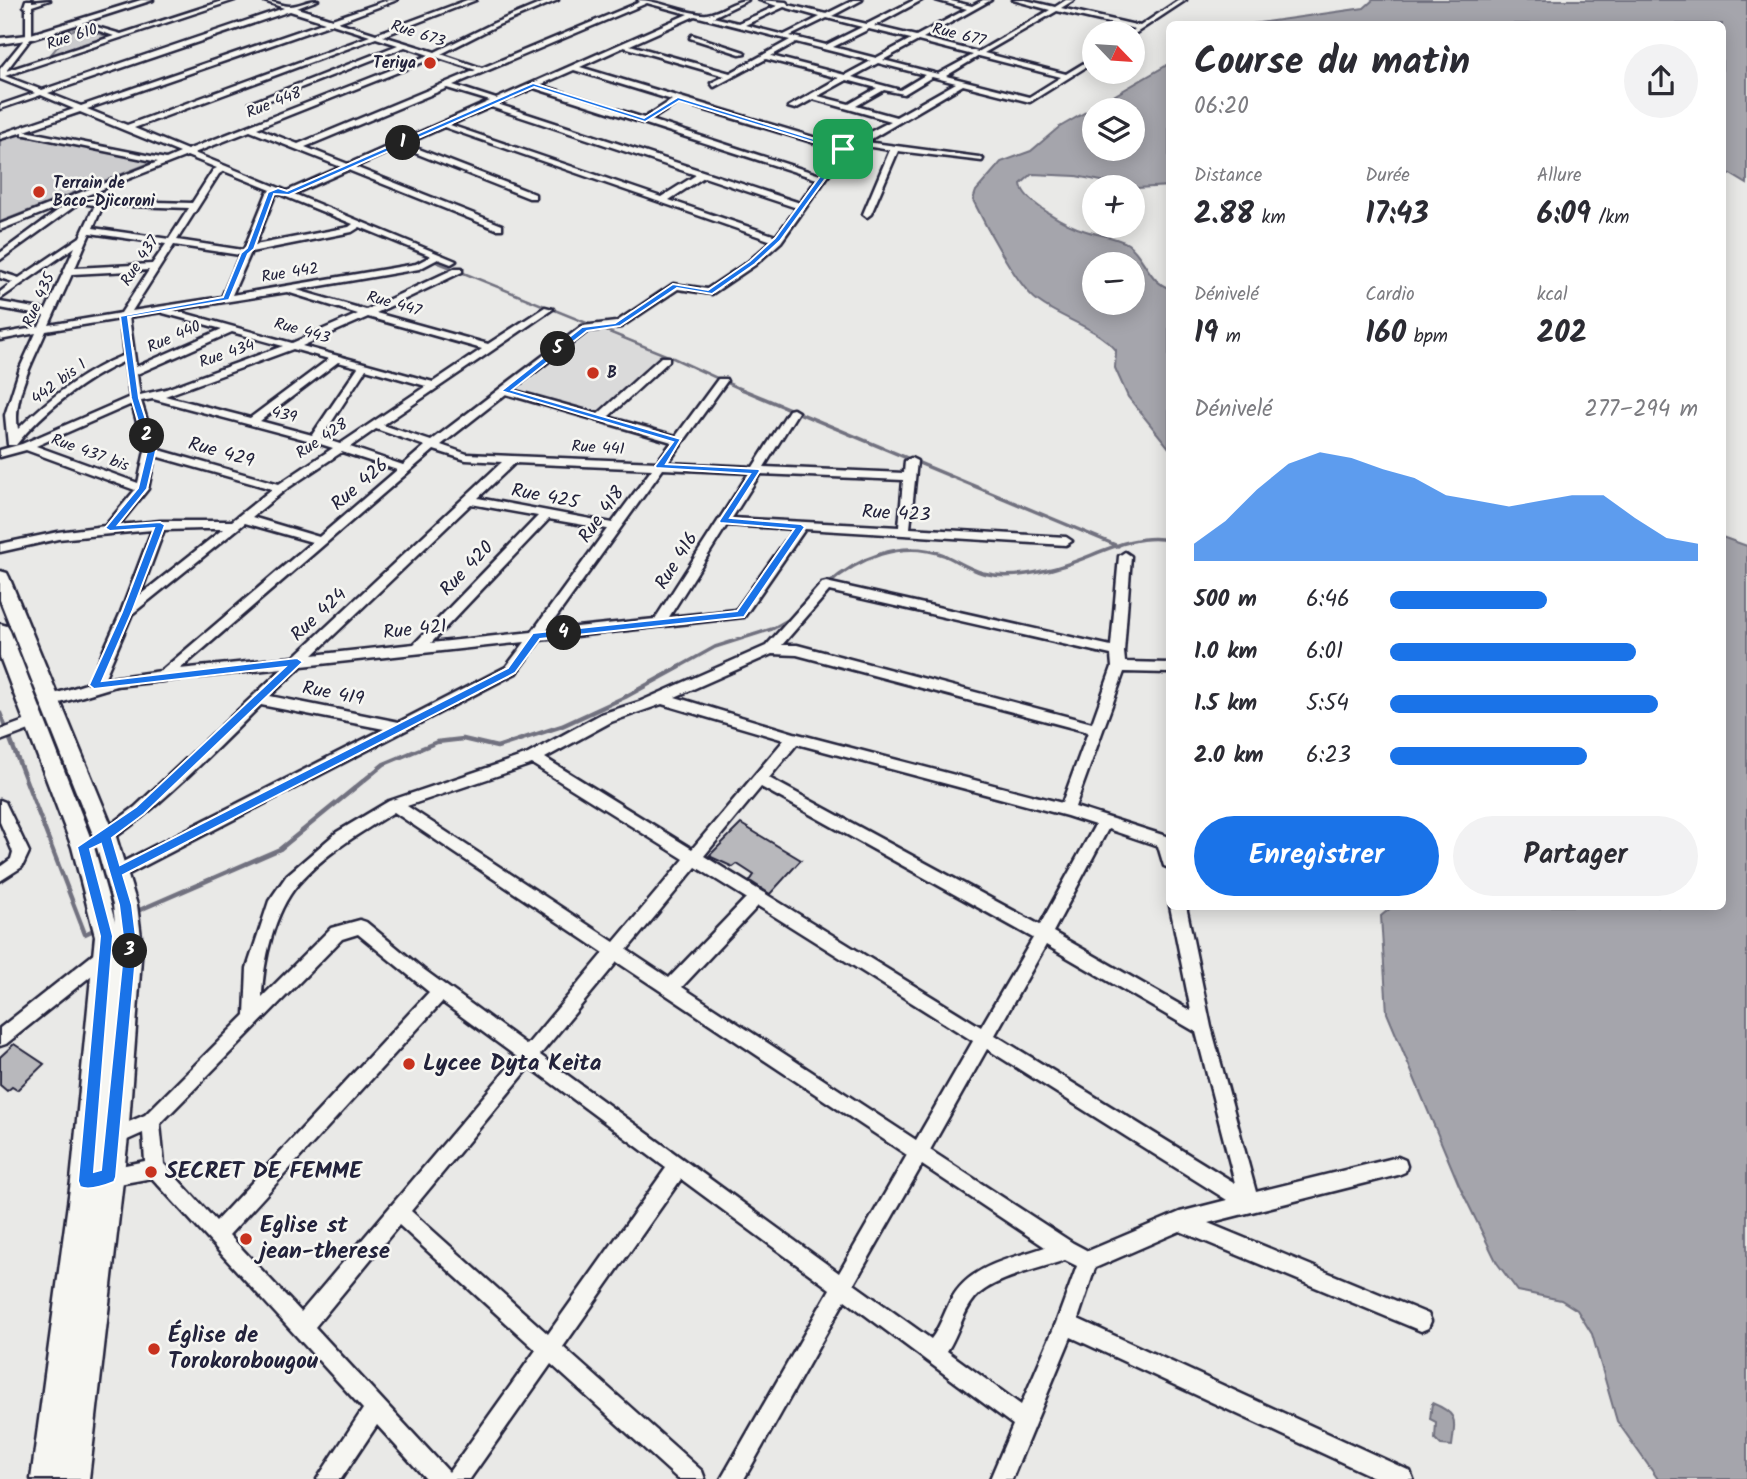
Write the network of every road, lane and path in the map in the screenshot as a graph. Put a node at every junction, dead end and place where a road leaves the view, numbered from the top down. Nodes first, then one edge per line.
1 (47, 0) edge
2 (149, 0) edge
3 (232, 0) edge
4 (264, 0) edge
5 (315, 0) edge
6 (394, 0) edge
7 (473, 0) edge
8 (555, 0) edge
9 (745, 0) edge
10 (762, 0) edge
11 (793, 0) edge
12 (859, 0) edge
13 (919, 0) edge
14 (939, 0) edge
15 (988, 0) edge
16 (1016, 0) edge
17 (1071, 0) edge
18 (1183, 0) edge
19 (644, 1) edge
20 (28, 3) edge
21 (782, 5) junction
22 (290, 8) junction
23 (973, 8) junction
24 (1056, 9) junction
25 (694, 14) junction
26 (826, 16) junction
27 (708, 21) junction
28 (1110, 21) edge
29 (78, 22) junction
30 (332, 22) junction
31 (739, 25) junction
32 (1145, 25) edge
33 (867, 26) junction
34 (700, 31) dead end
35 (121, 36) junction
36 (377, 36) junction
37 (29, 37) junction
38 (784, 37) junction
39 (917, 39) junction
40 (795, 40) junction
41 (0, 41) edge
42 (404, 45) junction
43 (623, 45) junction
44 (826, 48) junction
45 (742, 52) dead end
46 (978, 54) junction
47 (435, 55) junction
48 (766, 57) junction
49 (876, 61) junction
50 (573, 67) junction
51 (1082, 67) edge
52 (483, 70) junction
53 (0, 75) edge
54 (732, 76) junction
55 (934, 76) junction
56 (1067, 76) junction
57 (846, 78) junction
58 (961, 83) junction
59 (446, 85) junction
60 (533, 85) junction
61 (714, 86) dead end
62 (884, 87) junction
63 (225, 92) junction
64 (41, 93) junction
65 (235, 96) dead end
66 (811, 96) junction
67 (245, 99) dead end
68 (678, 99) junction
69 (493, 102) junction
70 (254, 103) junction
71 (0, 107) edge
72 (264, 107) dead end
73 (792, 107) dead end
74 (850, 107) junction
75 (83, 110) junction
76 (274, 110) dead end
77 (284, 114) junction
78 (897, 120) junction
79 (645, 121) junction
80 (444, 125) junction
81 (127, 128) junction
82 (250, 128) junction
83 (26, 133) dead end
84 (0, 137) edge
85 (858, 143) junction
86 (399, 144) junction
87 (299, 147) junction
88 (895, 148) junction
89 (843, 149) junction
90 (187, 153) junction
91 (979, 159) dead end
92 (165, 162) junction
93 (348, 167) junction
94 (220, 170) junction
95 (702, 174) junction
96 (822, 178) junction
97 (277, 192) junction
98 (532, 196) dead end
99 (73, 200) junction
100 (662, 200) junction
101 (100, 202) junction
102 (194, 206) junction
103 (800, 206) junction
104 (867, 214) dead end
105 (359, 223) junction
106 (0, 227) edge
107 (499, 227) dead end
108 (85, 234) junction
109 (778, 240) junction
110 (171, 242) junction
111 (248, 251) junction
112 (438, 256) junction
113 (0, 257) edge
114 (451, 261) dead end
115 (155, 267) junction
116 (459, 270) dead end
117 (69, 271) junction
118 (0, 275) edge
119 (21, 282) junction
120 (289, 291) junction
121 (0, 296) edge
122 (226, 299) junction
123 (0, 305) edge
124 (548, 309) dead end
125 (160, 310) junction
126 (368, 313) junction
127 (51, 314) junction
128 (124, 316) junction
129 (231, 329) junction
130 (43, 330) junction
131 (0, 337) edge
132 (295, 345) junction
133 (490, 348) junction
134 (127, 356) junction
135 (337, 358) junction
136 (665, 359) dead end
137 (364, 365) junction
138 (130, 373) junction
139 (722, 381) dead end
140 (434, 385) junction
141 (505, 391) junction
142 (154, 396) junction
143 (135, 399) junction
144 (793, 412) dead end
145 (600, 418) junction
146 (250, 423) junction
147 (374, 425) junction
148 (315, 439) junction
149 (14, 440) junction
150 (678, 440) junction
151 (26, 446) junction
152 (431, 447) junction
153 (340, 448) junction
154 (151, 451) junction
155 (3, 453) edge
156 (512, 459) junction
157 (911, 461) dead end
158 (659, 466) junction
159 (405, 470) junction
160 (756, 471) junction
161 (910, 477) junction
162 (281, 488) junction
163 (142, 489) junction
164 (469, 500) junction
165 (546, 515) junction
166 (724, 521) junction
167 (239, 522) junction
168 (160, 525) junction
169 (615, 527) junction
170 (801, 527) junction
171 (110, 528) junction
172 (904, 533) junction
173 (321, 541) junction
174 (1066, 541) dead end
175 (0, 548) edge
176 (1125, 556) dead end
177 (0, 577) edge
178 (127, 612) junction
179 (659, 623) junction
180 (0, 631) edge
181 (536, 636) junction
182 (417, 649) junction
183 (771, 649) junction
184 (1117, 652) junction
185 (297, 662) junction
186 (1119, 667) junction
187 (1166, 668) edge
188 (164, 676) junction
189 (94, 685) junction
190 (660, 698) junction
191 (258, 699) junction
192 (50, 701) junction
193 (35, 722) junction
194 (400, 727) junction
195 (1096, 729) junction
196 (5, 734) edge
197 (794, 738) junction
198 (533, 758) junction
199 (760, 780) junction
200 (394, 805) junction
201 (0, 806) edge
202 (1067, 810) junction
203 (1104, 823) junction
204 (105, 836) junction
205 (1166, 843) edge
206 (83, 847) junction
207 (694, 858) junction
208 (116, 873) junction
209 (0, 875) edge
210 (757, 897) junction
211 (1179, 910) edge
212 (117, 931) junction
213 (1043, 934) junction
214 (615, 951) junction
215 (670, 988) junction
216 (441, 991) junction
217 (253, 1018) junction
218 (1203, 1027) junction
219 (0, 1038) edge
220 (984, 1038) junction
221 (528, 1056) junction
222 (151, 1121) junction
223 (114, 1138) junction
224 (919, 1152) junction
225 (679, 1166) junction
226 (1398, 1166) dead end
227 (155, 1168) junction
228 (97, 1179) junction
229 (1250, 1203) junction
230 (398, 1212) junction
231 (1180, 1221) junction
232 (216, 1235) junction
233 (1066, 1250) junction
234 (1088, 1261) junction
235 (842, 1286) junction
236 (1421, 1321) dead end
237 (1066, 1324) junction
238 (302, 1328) junction
239 (549, 1350) junction
240 (933, 1354) junction
241 (376, 1408) junction
242 (1025, 1421) junction
243 (47, 1479) edge
244 (73, 1479) edge
245 (328, 1479) edge
246 (441, 1479) edge
247 (457, 1479) edge
248 (694, 1479) edge
249 (732, 1479) edge
250 (1002, 1479) edge
251 (1402, 1479) edge

1 - 20 street
2 - 29 street
3 - 35 street, Rue 610
4 - 22 street, Rue 673
5 - 22 street
6 - 30 street
7 - 36 street
8 - 47 street, Rue 448
9 - 27 street
10 - 21 street, Rue 677
11 - 21 street
12 - 26 street
13 - 33 street
14 - 23 street
15 - 23 street
16 - 24 street
17 - 24 street
18 - 32 street
19 - 25 street
19 - 52 street
20 - 37 street
21 - 26 street, Rue 677
21 - 31 street
22 - 30 street, Rue 673
22 - 64 street
23 - 39 street
24 - 28 street
24 - 46 street
25 - 27 street
25 - 43 street
26 - 33 street, Rue 677
26 - 38 street
27 - 31 street
29 - 35 street
29 - 37 street
30 - 36 street, Rue 673
30 - 75 street
31 - 38 street
33 - 39 street, Rue 677
33 - 44 street
34 - 45 street
35 - 53 street, Rue 610
36 - 42 street, Rue 673
36 - 63 street
37 - 41 street
37 - 53 street
38 - 40 street
39 - 46 street, Rue 677
39 - 49 street
40 - 44 street
40 - 48 street
42 - 47 street, Rue 673
42 - 70 street
43 - 50 street
43 - 54 street
44 - 49 street
46 - 55 street
46 - 56 street, Rue 677
47 - 52 street, Rue 673
47 - 77 street, Rue 448
48 - 54 street
48 - 57 street
49 - 55 street
49 - 57 street
50 - 60 street
50 - 68 street
51 - 56 street
52 - 59 street
53 - 64 street
54 - 61 street
55 - 58 street
55 - 62 street
56 - 58 street
57 - 62 street
57 - 66 street
58 - 78 street
59 - 69 street
59 - 87 street
60 - 69 street
60 - 79 street
62 - 74 street
63 - 65 street
63 - 81 street
64 - 71 street
64 - 75 street
66 - 73 street
66 - 74 street
67 - 70 street
68 - 79 street
68 - 89 street
69 - 80 street
69 - 95 street
70 - 72 street
74 - 78 street
75 - 81 street
75 - 84 street
76 - 77 street
77 - 82 street, Rue 448
78 - 85 street
79 - 96 street
80 - 86 street
80 - 100 street
81 - 90 street
82 - 87 street
82 - 90 street, Rue 448
83 - 92 street
85 - 88 street
85 - 89 street
86 - 93 street
86 - 98 street
87 - 93 street
88 - 91 street
88 - 104 street
89 - 96 street
90 - 92 street, Rue 448
90 - 94 street
92 - 99 street, Rue 448
93 - 97 street
93 - 107 street
94 - 97 street
94 - 102 street, Rue 437
95 - 100 street
95 - 103 street
96 - 103 street
97 - 105 street
97 - 111 street
99 - 101 street
99 - 106 street, Rue 448
99 - 113 street
100 - 109 street
101 - 102 street
101 - 108 street, Rue 435
102 - 110 street, Rue 437
103 - 109 street
105 - 111 street
105 - 112 street
108 - 110 street
108 - 117 street, Rue 435
108 - 119 street
109 - 141 street, Rue 426
110 - 111 street
110 - 115 street, Rue 437
111 - 122 street
112 - 114 street
112 - 120 street, Rue 442
115 - 117 street
115 - 128 street, Rue 437
116 - 126 street, Rue 434
117 - 127 street, Rue 435
118 - 119 street
119 - 121 street
120 - 122 street, Rue 442
120 - 126 street, Rue 447
122 - 125 street, Rue 442
123 - 127 street
124 - 133 street, Rue 428
125 - 128 street, Rue 442
125 - 129 street, Rue 443
126 - 132 street, Rue 434
126 - 133 street, Rue 447
127 - 130 street, Rue 435
128 - 130 street, Rue 442
128 - 134 street, Rue 437
129 - 132 street, Rue 443
129 - 138 street, Rue 440
130 - 131 street, Rue 442
130 - 149 street, Rue 435
132 - 135 street, Rue 443
132 - 142 street, Rue 434
133 - 140 street, Rue 428
134 - 138 street, Rue 437
134 - 149 street, 442 bis 1
135 - 137 street, Rue 443
135 - 146 street
136 - 145 street
137 - 140 street, Rue 443
137 - 148 street
138 - 143 street, Rue 437
139 - 150 street, Rue 418
140 - 147 street, Rue 428
141 - 145 street
141 - 152 street, Rue 426
142 - 143 street, Rue 434
142 - 146 street, 439
143 - 151 street, Rue 434
143 - 154 street, Rue 437
144 - 160 street, Rue 416
145 - 150 street
146 - 148 street, 439
147 - 152 street, Rue 441
147 - 153 street, Rue 428
148 - 153 street, 439
149 - 155 street
150 - 158 street, Rue 418
151 - 155 street, Rue 434
151 - 163 street, Rue 437 bis
152 - 156 street, Rue 441
152 - 159 street, Rue 426
153 - 159 street, 439
153 - 162 street, Rue 428
154 - 162 street, Rue 429
154 - 163 street
156 - 158 street, Rue 441
156 - 164 street, Rue 424
157 - 161 street
158 - 160 street, Rue 441
158 - 169 street, Rue 418
159 - 173 street, Rue 426
160 - 161 street, Rue 441
160 - 166 street, Rue 416
161 - 172 street
162 - 167 street, Rue 428
163 - 171 street
164 - 165 street, Rue 425
164 - 185 street, Rue 424
165 - 169 street, Rue 425
165 - 182 street, Rue 420
166 - 170 street, Rue 423
166 - 179 street, Rue 416
167 - 168 street
167 - 173 street
167 - 178 street, Rue 428
168 - 171 street
168 - 178 street, Rue 428
169 - 181 street, Rue 418
170 - 172 street, Rue 423
170 - 179 street, Rue 421
171 - 175 street
172 - 174 street, Rue 423
173 - 188 street, Rue 426
176 - 184 street
177 - 192 main road
178 - 189 street, Rue 428
179 - 181 street, Rue 421
180 - 193 main road
181 - 182 street, Rue 421
181 - 194 street, Rue 418
182 - 185 street, Rue 421
183 - 184 street
183 - 190 street
183 - 195 street
184 - 186 street
185 - 188 street, Rue 421
185 - 191 street, Rue 424
186 - 187 street
186 - 195 street
188 - 189 street, Rue 421
189 - 192 street, Rue 421
190 - 197 street
190 - 198 street
191 - 194 street, Rue 419
191 - 204 street, Rue 424
192 - 204 main road
193 - 196 street
193 - 206 main road
194 - 208 street
195 - 202 street
197 - 199 street
197 - 202 street
198 - 200 street
198 - 207 street
199 - 207 street
199 - 213 street
200 - 214 street
200 - 217 street
201 - 209 street
202 - 203 street
203 - 205 street
203 - 213 street
204 - 206 street, Rue 424
204 - 208 main road
206 - 212 main road
207 - 210 street
207 - 214 street
208 - 212 main road
210 - 215 street
210 - 220 street
211 - 218 street
212 - 219 street
212 - 223 main road
212 - 228 main road
213 - 218 street
213 - 220 street
214 - 215 street
214 - 221 street
215 - 224 street
216 - 217 street
216 - 221 street
216 - 232 street
217 - 222 street
218 - 229 street
220 - 224 street
220 - 229 street
221 - 225 street
221 - 230 street
222 - 223 street
222 - 227 street
223 - 228 main road
224 - 233 street
224 - 235 street
225 - 235 street
225 - 239 street
226 - 229 street
227 - 228 street
227 - 232 street
228 - 243 main road
228 - 244 main road
229 - 231 street
230 - 238 street
230 - 239 street
231 - 234 street
231 - 236 street
232 - 238 street
233 - 234 street
233 - 240 street
234 - 237 street
235 - 240 street
235 - 249 street
237 - 242 street
237 - 251 street
238 - 241 street
239 - 247 street
239 - 248 street
240 - 242 street
241 - 245 street
241 - 246 street
242 - 250 street

